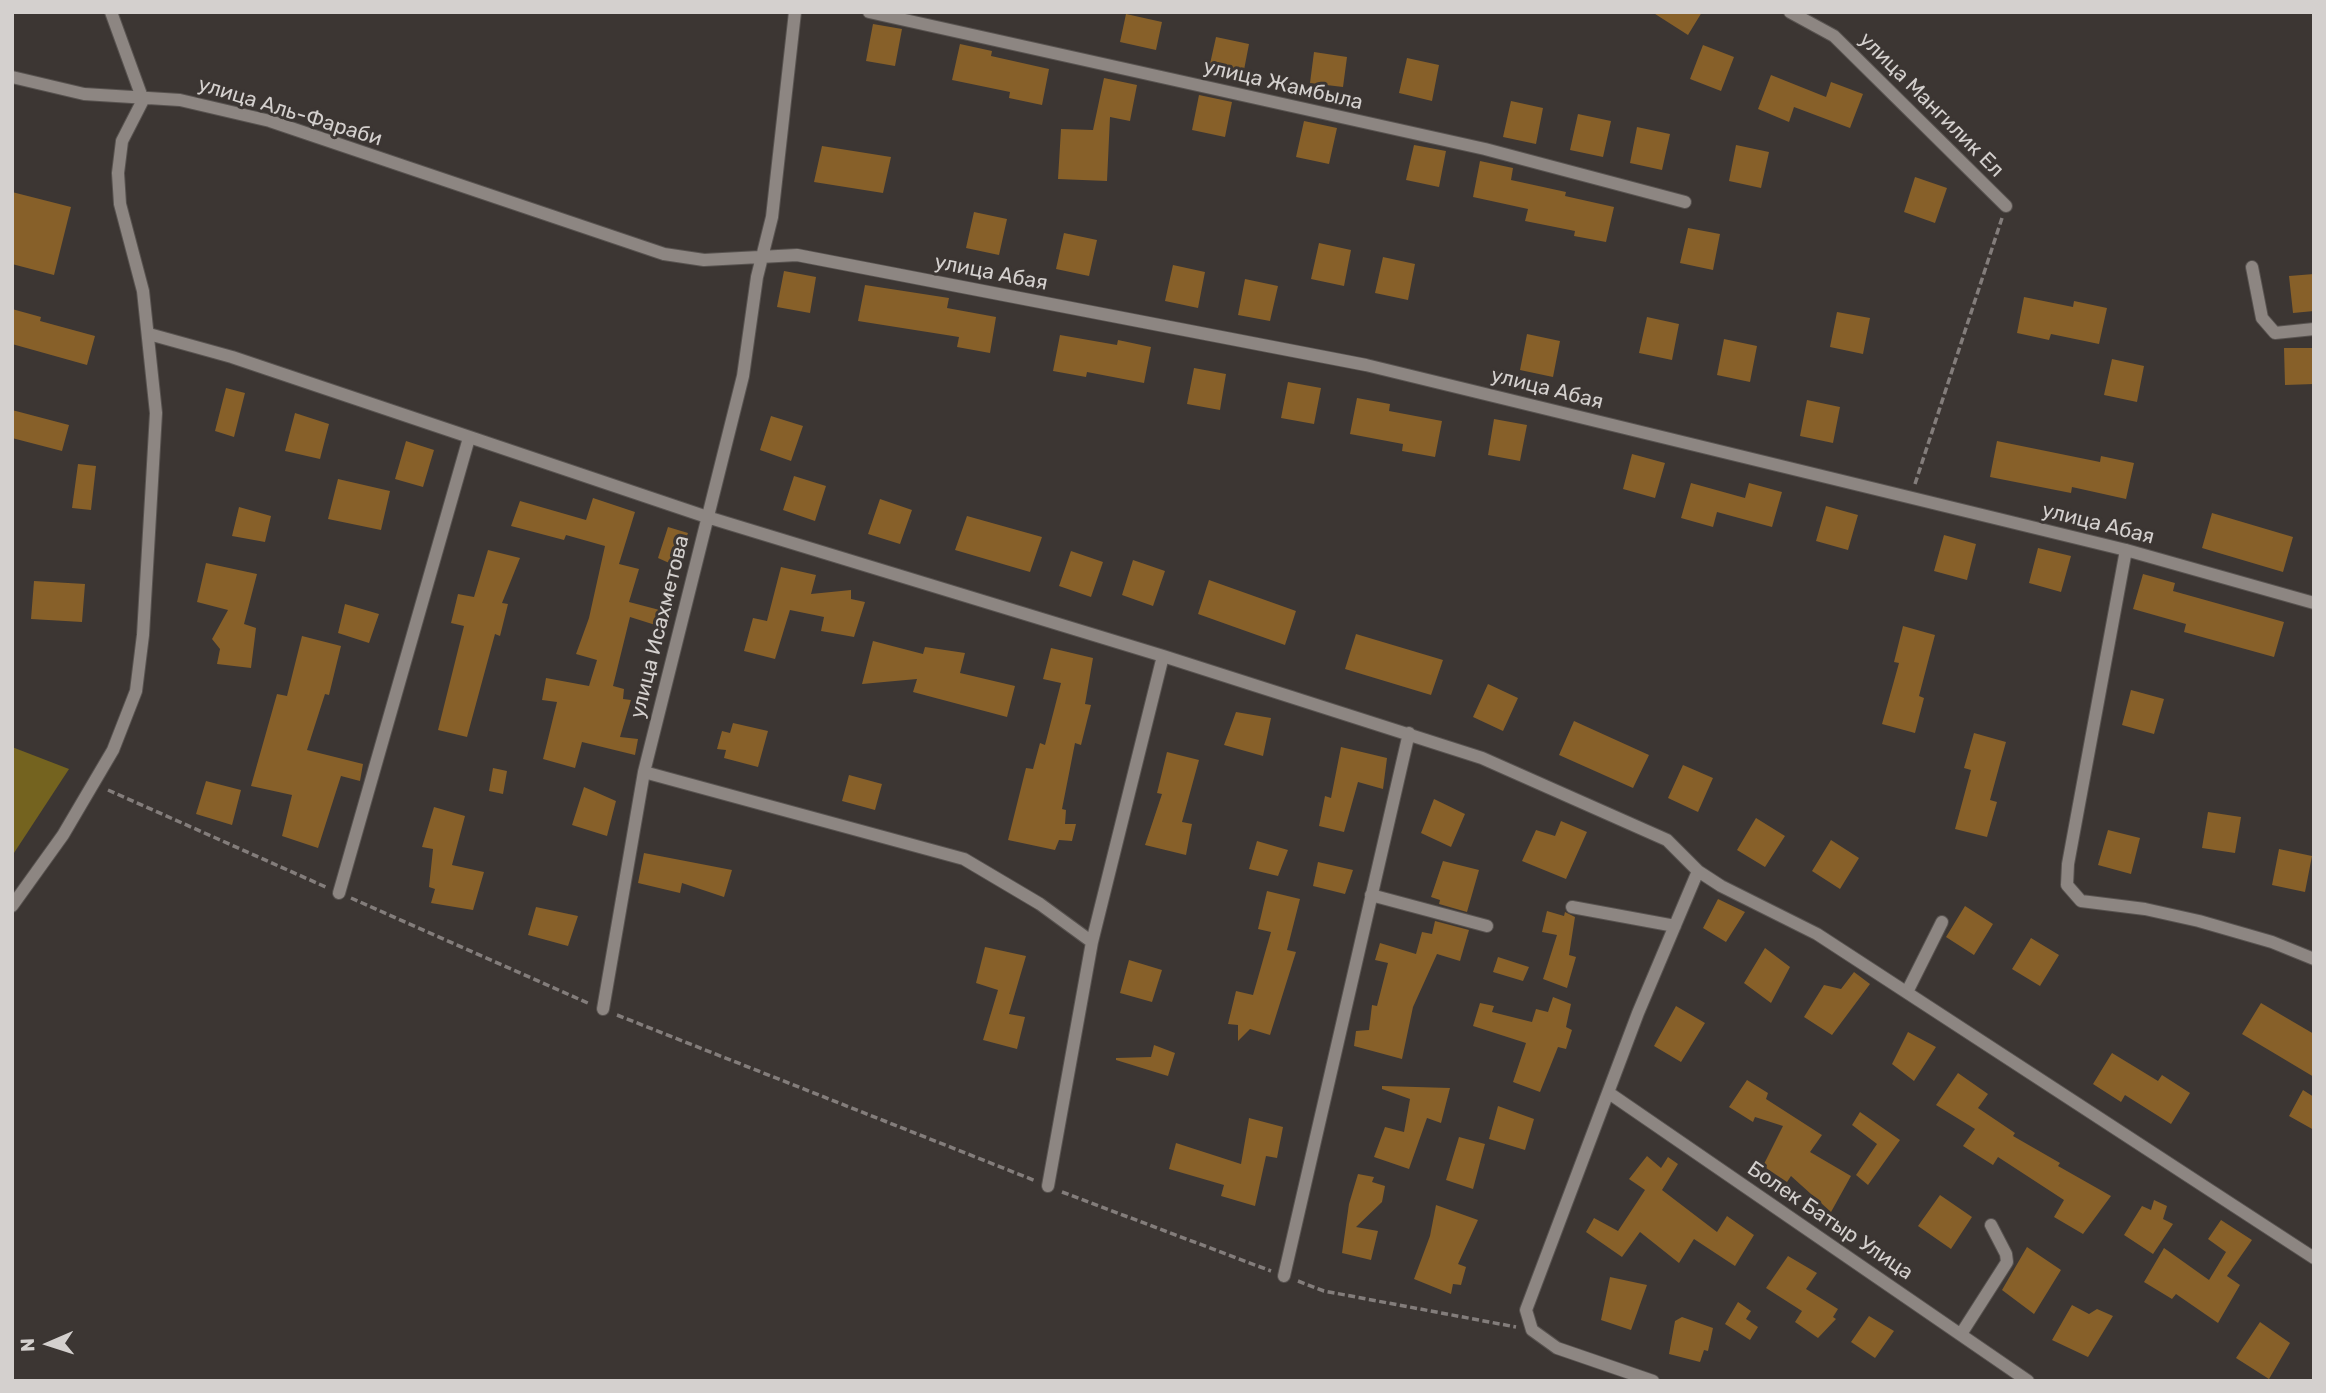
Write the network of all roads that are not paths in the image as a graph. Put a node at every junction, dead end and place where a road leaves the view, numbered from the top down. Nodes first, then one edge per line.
1 (111, 12) edge
2 (795, 12) edge
3 (869, 12) edge
4 (1790, 12) edge
5 (12, 77) edge
6 (143, 100) junction
7 (1685, 202) dead end
8 (2006, 206) road end
9 (762, 257) junction
10 (2252, 267) dead end
11 (2314, 329) edge
12 (149, 334) junction
13 (469, 438) junction
14 (708, 517) junction
15 (2126, 550) junction
16 (2314, 603) edge
17 (1163, 656) junction
18 (1409, 733) junction
19 (644, 772) junction
20 (1698, 871) junction
21 (339, 893) road end
22 (1371, 895) junction
23 (12, 906) edge
24 (1572, 907) dead end
25 (1942, 922) dead end
26 (1487, 926) dead end
27 (1675, 926) junction
28 (1092, 942) junction
29 (2314, 959) edge
30 (1907, 992) junction
31 (603, 1009) road end
32 (1609, 1093) junction
33 (1048, 1186) road end
34 (1991, 1225) dead end
35 (2314, 1258) edge
36 (1284, 1276) road end
37 (1961, 1334) junction
38 (1653, 1381) edge
39 (2028, 1381) edge

1 - 6 street
2 - 9 street
3 - 7 street, улица Жамбыла
4 - 8 street, улица Мангилик Ел
5 - 6 street
6 - 9 street, улица Аль-Фараби
6 - 12 street
9 - 14 street, улица Исахметова
9 - 15 street, улица Абая
10 - 11 street
12 - 13 street
12 - 23 street
13 - 14 street
13 - 21 street
14 - 17 street
14 - 19 street, улица Исахметова
15 - 16 street, улица Абая
15 - 29 street
17 - 18 street
17 - 28 street
18 - 20 street
18 - 22 street
19 - 28 street
19 - 31 street, улица Исахметова
20 - 27 street
20 - 30 street
22 - 26 street
22 - 36 street
24 - 27 street
25 - 30 street
27 - 32 street
28 - 33 street
30 - 35 street
32 - 37 street, Болек Батыр Улица
32 - 38 street
34 - 37 street
37 - 39 street, Болек Батыр Улица

